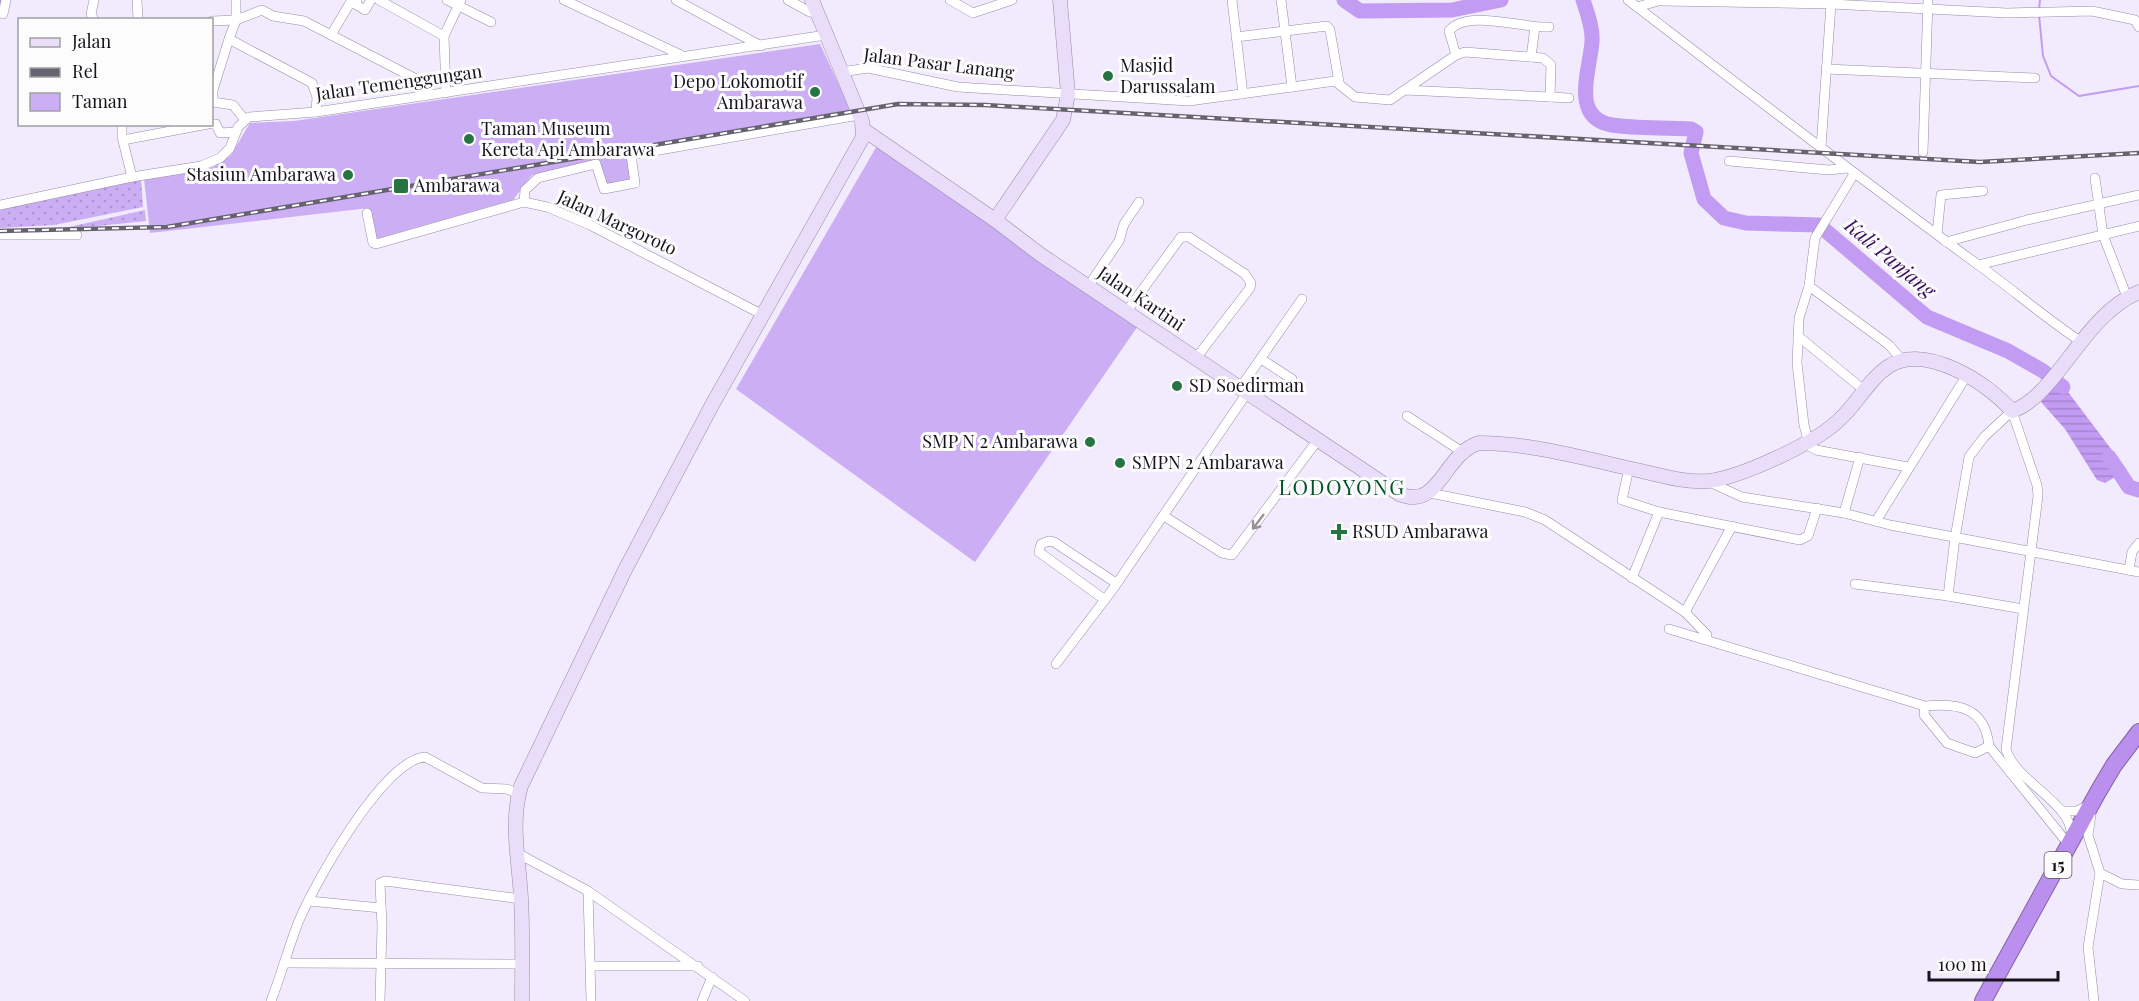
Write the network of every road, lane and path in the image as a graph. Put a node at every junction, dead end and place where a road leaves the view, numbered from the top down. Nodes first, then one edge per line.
1 (6, 0) edge
2 (94, 0) edge
3 (137, 0) edge
4 (236, 0) edge
5 (371, 0) edge
6 (378, 0) edge
7 (447, 0) edge
8 (564, 0) edge
9 (676, 0) edge
10 (788, 0) edge
11 (950, 0) edge
12 (1012, 0) edge
13 (1060, 0) edge
14 (1232, 0) edge
15 (1281, 0) edge
16 (1629, 0) edge
17 (1662, 0) edge
18 (356, 2) edge
19 (1850, 2) edge
20 (460, 3) edge
21 (1831, 4) junction
22 (1928, 4) edge
23 (814, 6) edge
24 (1637, 7) junction
25 (3, 14) dead end
26 (93, 18) edge
27 (138, 18) edge
28 (236, 20) junction
29 (213, 21) edge
30 (2138, 21) edge
31 (491, 22) dead end
32 (1535, 27) junction
33 (1549, 27) dead end
34 (1284, 31) junction
35 (331, 35) junction
36 (826, 35) junction
37 (444, 36) junction
38 (1236, 37) junction
39 (229, 39) junction
40 (761, 46) junction
41 (1456, 55) junction
42 (682, 56) junction
43 (1531, 57) junction
44 (1826, 69) junction
45 (841, 72) junction
46 (1927, 73) junction
47 (2035, 78) dead end
48 (1339, 82) junction
49 (1292, 87) junction
50 (1405, 90) junction
51 (446, 93) junction
52 (1068, 94) junction
53 (1244, 94) junction
54 (424, 96) junction
55 (1550, 97) junction
56 (1569, 98) dead end
57 (858, 110) junction
58 (316, 112) junction
59 (245, 120) junction
60 (213, 124) edge
61 (122, 126) edge
62 (199, 126) edge
63 (864, 130) junction
64 (236, 132) junction
65 (123, 140) junction
66 (1821, 147) junction
67 (1923, 152) dead end
68 (1729, 161) dead end
69 (1850, 171) junction
70 (132, 177) junction
71 (2096, 178) dead end
72 (1983, 191) dead end
73 (2139, 195) edge
74 (525, 202) junction
75 (1139, 202) dead end
76 (0, 205) edge
77 (2098, 205) junction
78 (367, 213) dead end
79 (995, 220) junction
80 (2139, 226) edge
81 (1937, 234) junction
82 (77, 235) dead end
83 (2103, 235) junction
84 (0, 236) edge
85 (1946, 242) junction
86 (1978, 265) junction
87 (1089, 285) junction
88 (1809, 286) junction
89 (2133, 294) edge
90 (1302, 299) dead end
91 (1127, 311) junction
92 (765, 316) junction
93 (1798, 336) junction
94 (2079, 341) junction
95 (1196, 358) junction
96 (1261, 359) junction
97 (1902, 360) junction
98 (1967, 375) junction
99 (1292, 379) dead end
100 (1244, 391) junction
101 (1865, 391) junction
102 (2012, 411) junction
103 (1407, 416) dead end
104 (1317, 441) junction
105 (1806, 441) junction
106 (1461, 451) junction
107 (1860, 457) junction
108 (1908, 467) junction
109 (1629, 468) junction
110 (1707, 481) junction
111 (1430, 493) junction
112 (1817, 508) junction
113 (1659, 512) junction
114 (1844, 513) junction
115 (1164, 516) junction
116 (1876, 521) junction
117 (1732, 526) junction
118 (1955, 538) junction
119 (2139, 543) edge
120 (2032, 550) junction
121 (2134, 571) edge
122 (1632, 578) junction
123 (1116, 583) junction
124 (1855, 584) dead end
125 (1948, 596) junction
126 (1105, 600) junction
127 (2024, 609) junction
128 (1685, 612) junction
129 (1669, 629) dead end
130 (1707, 635) dead end
131 (1056, 664) dead end
132 (1925, 706) junction
133 (2139, 732) edge
134 (1989, 746) junction
135 (519, 794) junction
136 (2095, 798) junction
137 (2063, 811) junction
138 (2069, 845) junction
139 (2092, 847) junction
140 (517, 853) junction
141 (2100, 873) junction
142 (2139, 885) edge
143 (588, 891) junction
144 (521, 899) junction
145 (309, 901) junction
146 (381, 908) junction
147 (285, 963) junction
148 (381, 963) junction
149 (522, 964) junction
150 (591, 966) junction
151 (698, 966) junction
152 (712, 977) junction
153 (271, 1001) edge
154 (380, 1001) edge
155 (522, 1001) edge
156 (591, 1001) edge
157 (702, 1001) edge
158 (745, 1001) edge
159 (1983, 1001) edge
160 (2094, 1001) edge

1 - 25 street
2 - 26 street
3 - 27 street
4 - 28 street
5 - 18 street
6 - 37 street
7 - 20 street
8 - 42 street
9 - 40 street
10 - 23 street
11 - 12 street
13 - 52 street
14 - 38 street
15 - 34 street
16 - 24 street
17 - 21 street
17 - 24 street
18 - 35 street
19 - 21 street
19 - 22 street
20 - 31 street
20 - 37 street
21 - 44 street
22 - 30 street
22 - 46 street
23 - 36 street
24 - 66 street
28 - 29 street
28 - 35 street
28 - 39 street
32 - 33 street
32 - 41 street
32 - 43 street
34 - 38 street
34 - 48 street
34 - 49 street
35 - 54 street
36 - 40 street, Jalan Temenggungan
36 - 45 street
37 - 51 street
38 - 53 street
39 - 58 street
39 - 59 street
40 - 42 street, Jalan Temenggungan
41 - 43 street
41 - 50 street
42 - 51 street, Jalan Temenggungan
43 - 55 street
44 - 46 street
44 - 66 street
45 - 52 street, Jalan Pasar Lanang
45 - 57 street
46 - 47 street
46 - 67 street
48 - 49 street, Jalan Pasar Lanang
48 - 50 street
49 - 53 street, Jalan Pasar Lanang
50 - 55 street
51 - 54 street, Jalan Temenggungan
52 - 53 street, Jalan Pasar Lanang
52 - 79 street
54 - 58 street, Jalan Temenggungan
55 - 56 street
57 - 63 street
57 - 74 street
58 - 59 street, Jalan Temenggungan
59 - 64 street
60 - 64 street
61 - 65 street
62 - 65 street
63 - 79 street, Jalan Kartini
63 - 92 street
64 - 70 street
65 - 70 street
66 - 69 street
68 - 69 street
69 - 81 street
69 - 88 street
70 - 76 street
71 - 77 street
72 - 81 street
73 - 77 street
74 - 78 street
74 - 92 street, Jalan Margoroto
75 - 87 street
77 - 83 street
77 - 85 street
79 - 87 street, Jalan Kartini
80 - 83 street
81 - 85 street
82 - 84 street
83 - 86 street
83 - 89 street
85 - 86 street
86 - 94 street
87 - 91 street, Jalan Kartini
88 - 93 street
88 - 97 street
89 - 94 street
90 - 96 street
91 - 95 street, Jalan Kartini
91 - 95 street
92 - 135 street
93 - 101 street
93 - 105 street
94 - 102 street
95 - 100 street, Jalan Kartini
96 - 99 street
96 - 100 street
97 - 98 street
97 - 101 street
98 - 102 street
98 - 108 street
100 - 104 street, Jalan Kartini
100 - 115 street
101 - 105 street
102 - 118 street
102 - 120 street
103 - 106 street
104 - 111 street, Jalan Kartini
104 -> 115 street
105 - 107 street
105 - 110 street
106 - 109 street
106 - 111 street
107 - 108 street
107 - 114 street
108 - 116 street
109 - 110 street
109 - 113 street
110 - 112 street
111 - 122 street
112 - 114 street
112 - 117 street
113 - 117 street
113 - 122 street
114 - 116 street
115 - 123 street
116 - 118 street
117 - 128 street
118 - 120 street
118 - 125 street
119 - 121 street
120 - 121 street
120 - 127 street
122 - 128 street
123 - 126 street
123 - 126 street
124 - 125 street
125 - 127 street
126 - 131 street
127 - 137 street
128 - 130 street
129 - 132 street
132 - 134 street
132 - 134 street
133 - 136 highway, 15
134 - 138 street
135 - 140 street
135 - 145 street
136 - 137 street
136 - 138 highway, 15
136 - 139 street
137 - 138 street
138 - 139 street
138 - 159 highway, 15
139 - 141 street
140 - 143 street
140 - 144 street
141 - 142 street
141 - 160 street
143 - 150 street
143 - 151 street
144 - 146 street
144 - 149 street
145 - 146 street
145 - 147 street
146 - 148 street
147 - 148 street
147 - 153 street
148 - 149 street
148 - 154 street
149 - 155 street
150 - 151 street
150 - 156 street
151 - 152 street
152 - 157 street
152 - 158 street

